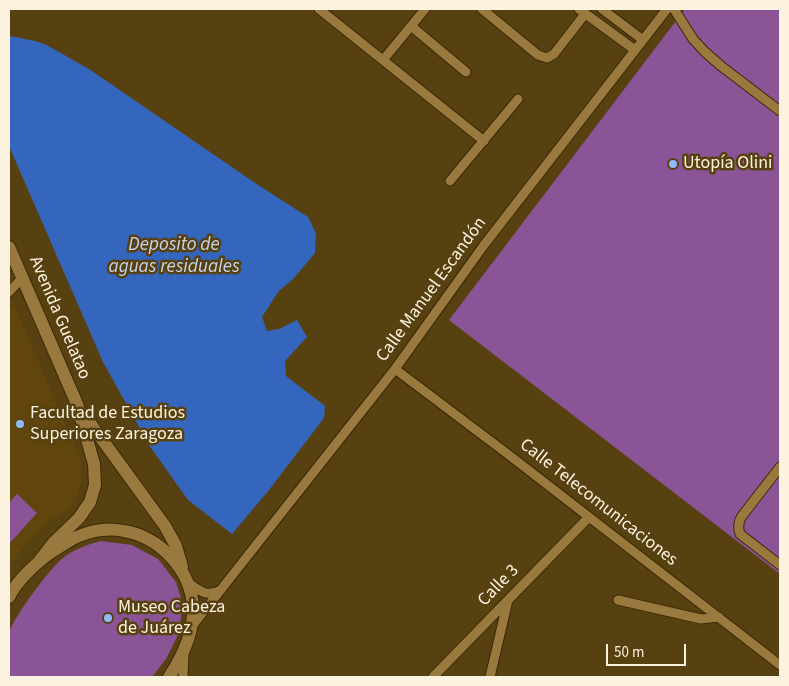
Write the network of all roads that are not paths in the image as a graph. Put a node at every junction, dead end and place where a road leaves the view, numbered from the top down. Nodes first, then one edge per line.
1 (319, 9) edge
2 (425, 9) edge
3 (482, 9) edge
4 (602, 9) edge
5 (667, 9) edge
6 (674, 9) edge
7 (582, 11) edge
8 (411, 26) junction
9 (643, 40) junction
10 (635, 50) junction
11 (383, 60) junction
12 (466, 72) dead end
13 (518, 99) dead end
14 (780, 111) edge
15 (484, 140) junction
16 (450, 181) dead end
17 (9, 246) edge
18 (23, 278) junction
19 (9, 292) edge
20 (395, 369) junction
21 (77, 404) junction
22 (780, 467) edge
23 (589, 517) junction
24 (40, 560) junction
25 (780, 565) edge
26 (186, 578) junction
27 (221, 590) junction
28 (9, 597) edge
29 (508, 600) junction
30 (618, 600) dead end
31 (719, 617) junction
32 (192, 626) junction
33 (187, 645) junction
34 (780, 666) edge
35 (169, 677) edge
36 (183, 677) edge
37 (433, 677) edge
38 (490, 677) edge

1 - 11 street
2 - 8 street
3 - 7 street
4 - 9 street
5 - 9 street, Calle Manuel Escandón
6 - 14 street
7 - 10 street
8 - 11 street
8 - 12 street
9 - 10 street, Calle Manuel Escandón
10 - 20 street, Calle Manuel Escandón
11 - 15 street
13 - 15 street
15 - 16 street
17 - 18 main road, Avenida Guelatao
18 - 19 street
18 - 21 main road, Avenida Guelatao
20 - 23 street, Calle Telecomunicaciones
20 - 27 street, Calle Manuel Escandón
21 - 24 main road, Avenida Guelatao
21 - 26 main road, Avenida Guelatao
22 - 25 street
23 - 29 street, Calle 3
23 - 31 street, Calle Telecomunicaciones
24 - 26 main road
24 - 28 main road
26 - 27 street
26 - 32 main road, Avenida Guelatao
27 - 32 street, Calle Manuel Escandón
29 - 37 street, Calle 3
29 - 38 street
30 - 31 street
31 - 34 street, Calle Telecomunicaciones
32 - 33 main road, Avenida Guelatao
33 - 35 main road, Avenida Guelatao
33 - 36 street

